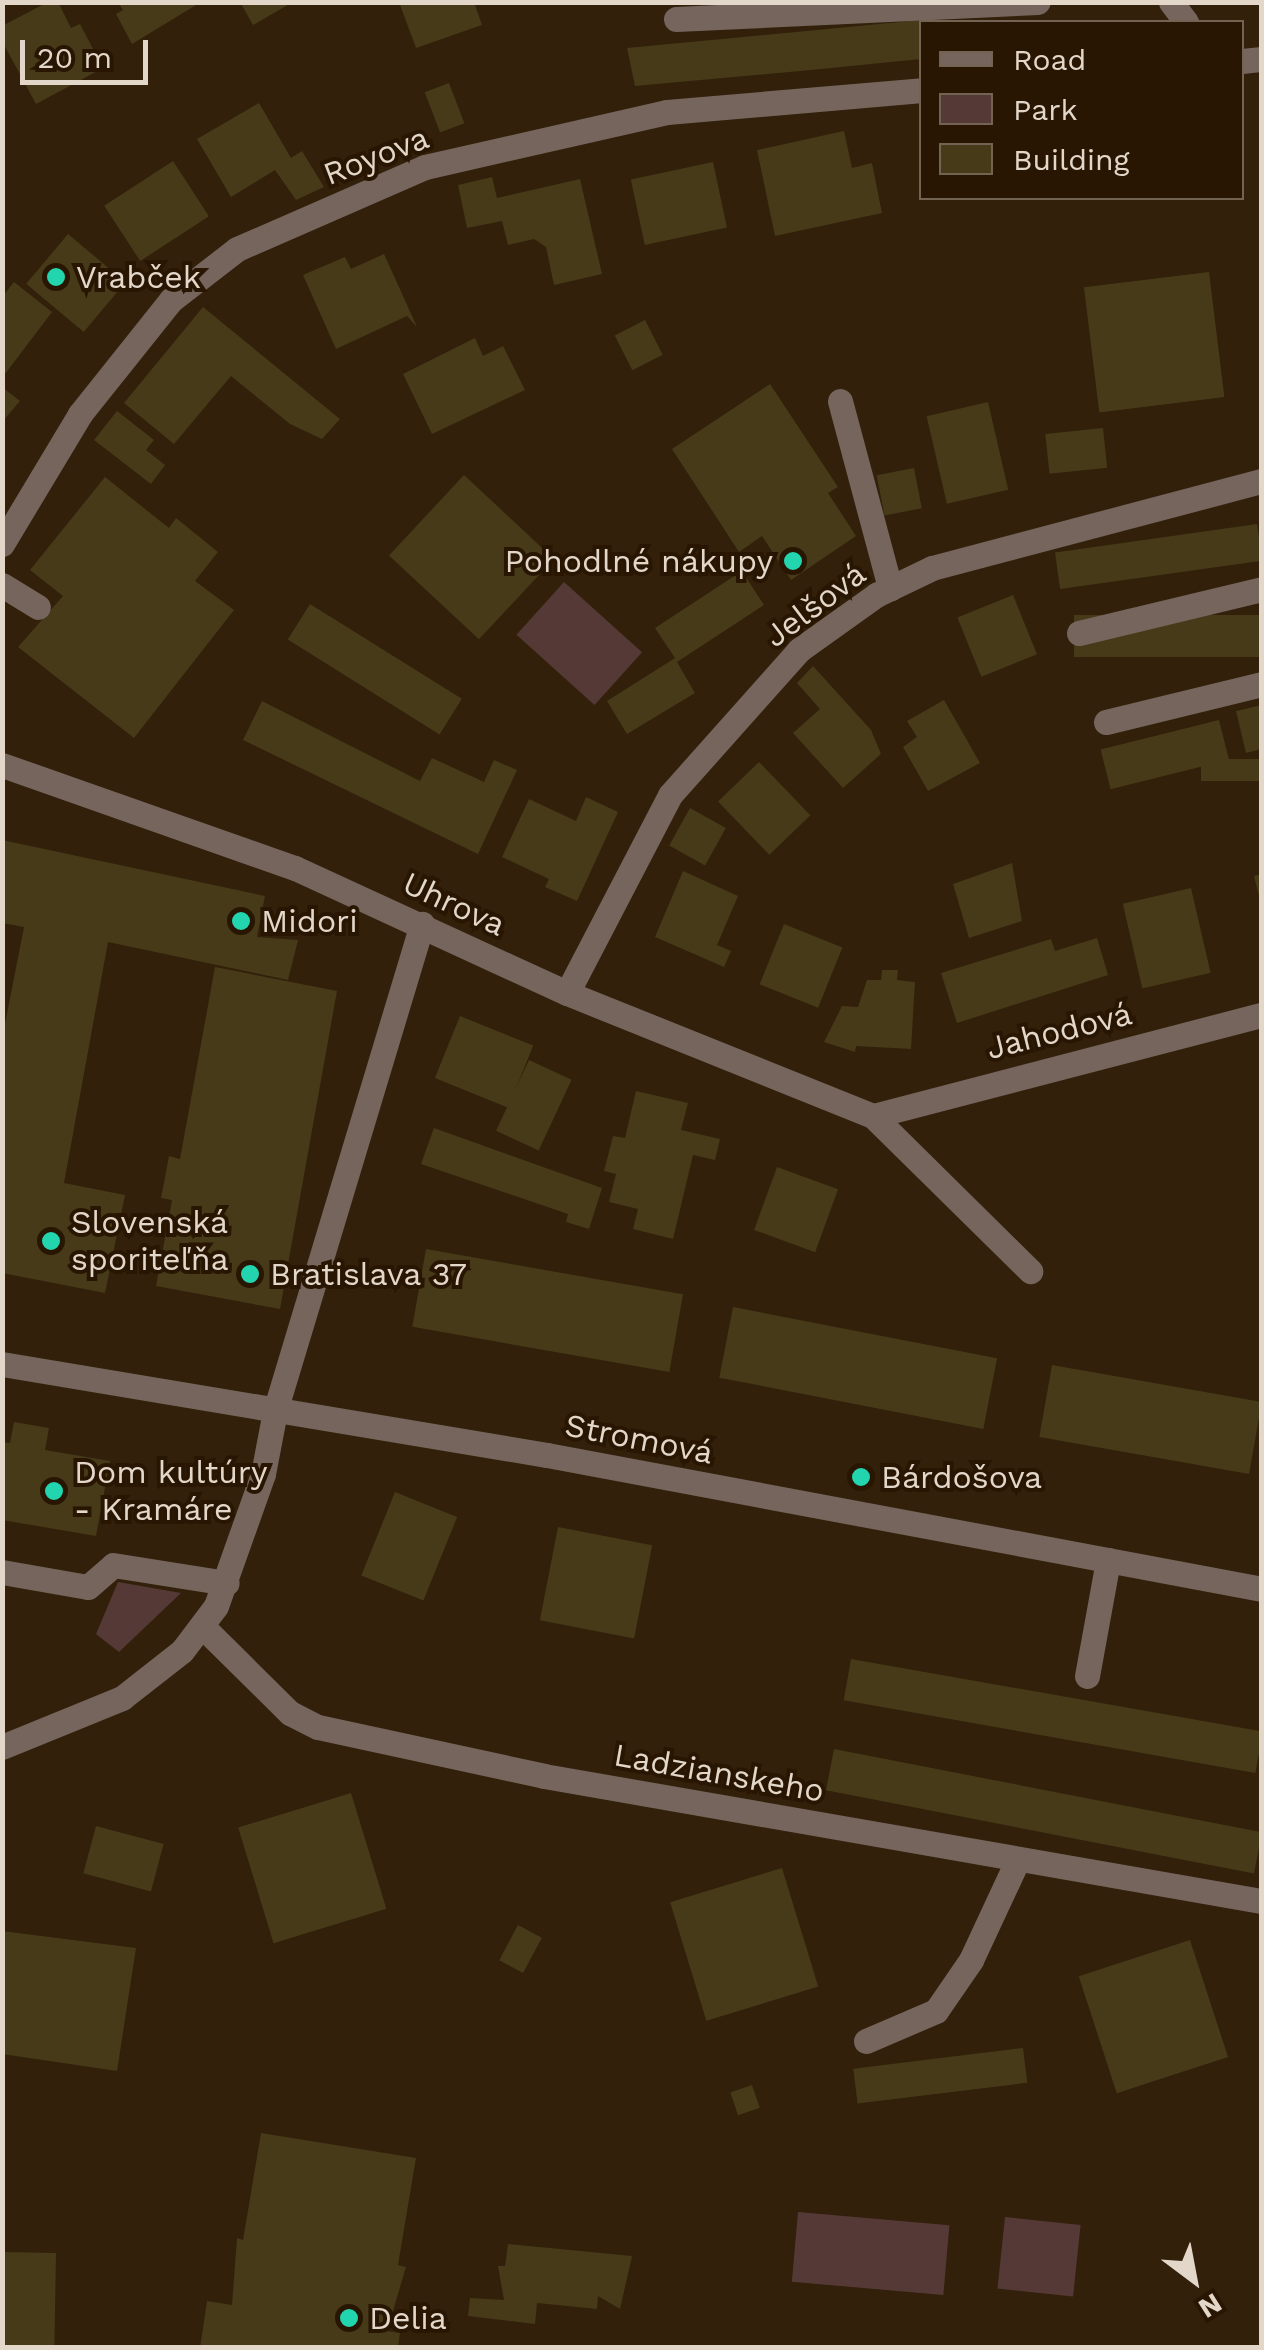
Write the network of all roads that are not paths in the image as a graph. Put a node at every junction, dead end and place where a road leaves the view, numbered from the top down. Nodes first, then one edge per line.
1 (1038, 2) edge
2 (676, 19) dead end
3 (919, 90) edge
4 (840, 401) dead end
5 (1262, 481) edge
6 (12, 501) edge
7 (2, 544) edge
8 (2, 585) edge
9 (890, 588) junction
10 (1262, 588) edge
11 (38, 608) dead end
12 (1079, 633) dead end
13 (1262, 684) edge
14 (1106, 722) dead end
15 (2, 764) edge
16 (422, 924) junction
17 (568, 994) junction
18 (1262, 1015) edge
19 (873, 1116) junction
20 (1030, 1270) dead end
21 (2, 1364) edge
22 (275, 1411) junction
23 (1108, 1560) junction
24 (2, 1572) edge
25 (228, 1583) junction
26 (1262, 1589) edge
27 (203, 1627) junction
28 (1088, 1676) dead end
29 (7, 1744) edge
30 (1018, 1860) junction
31 (1262, 1901) edge
32 (866, 2041) dead end

1 - 2 street
3 - 6 street, Royova
4 - 9 street
5 - 9 street, Jelšová
6 - 7 street, Royova
8 - 11 street
9 - 17 street, Jelšová
10 - 12 street
13 - 14 street
15 - 16 street, Uhrova
16 - 17 street, Uhrova
16 - 22 street
17 - 19 street, Uhrova
18 - 19 street, Jahodová
19 - 20 street
21 - 22 street, Stromová
22 - 23 street, Stromová
22 - 25 street
23 - 26 street, Stromová
23 - 28 street
24 - 25 street
25 - 27 street
27 - 29 street
27 - 30 street, Ladzianskeho
30 - 31 street, Ladzianskeho
30 - 32 street

